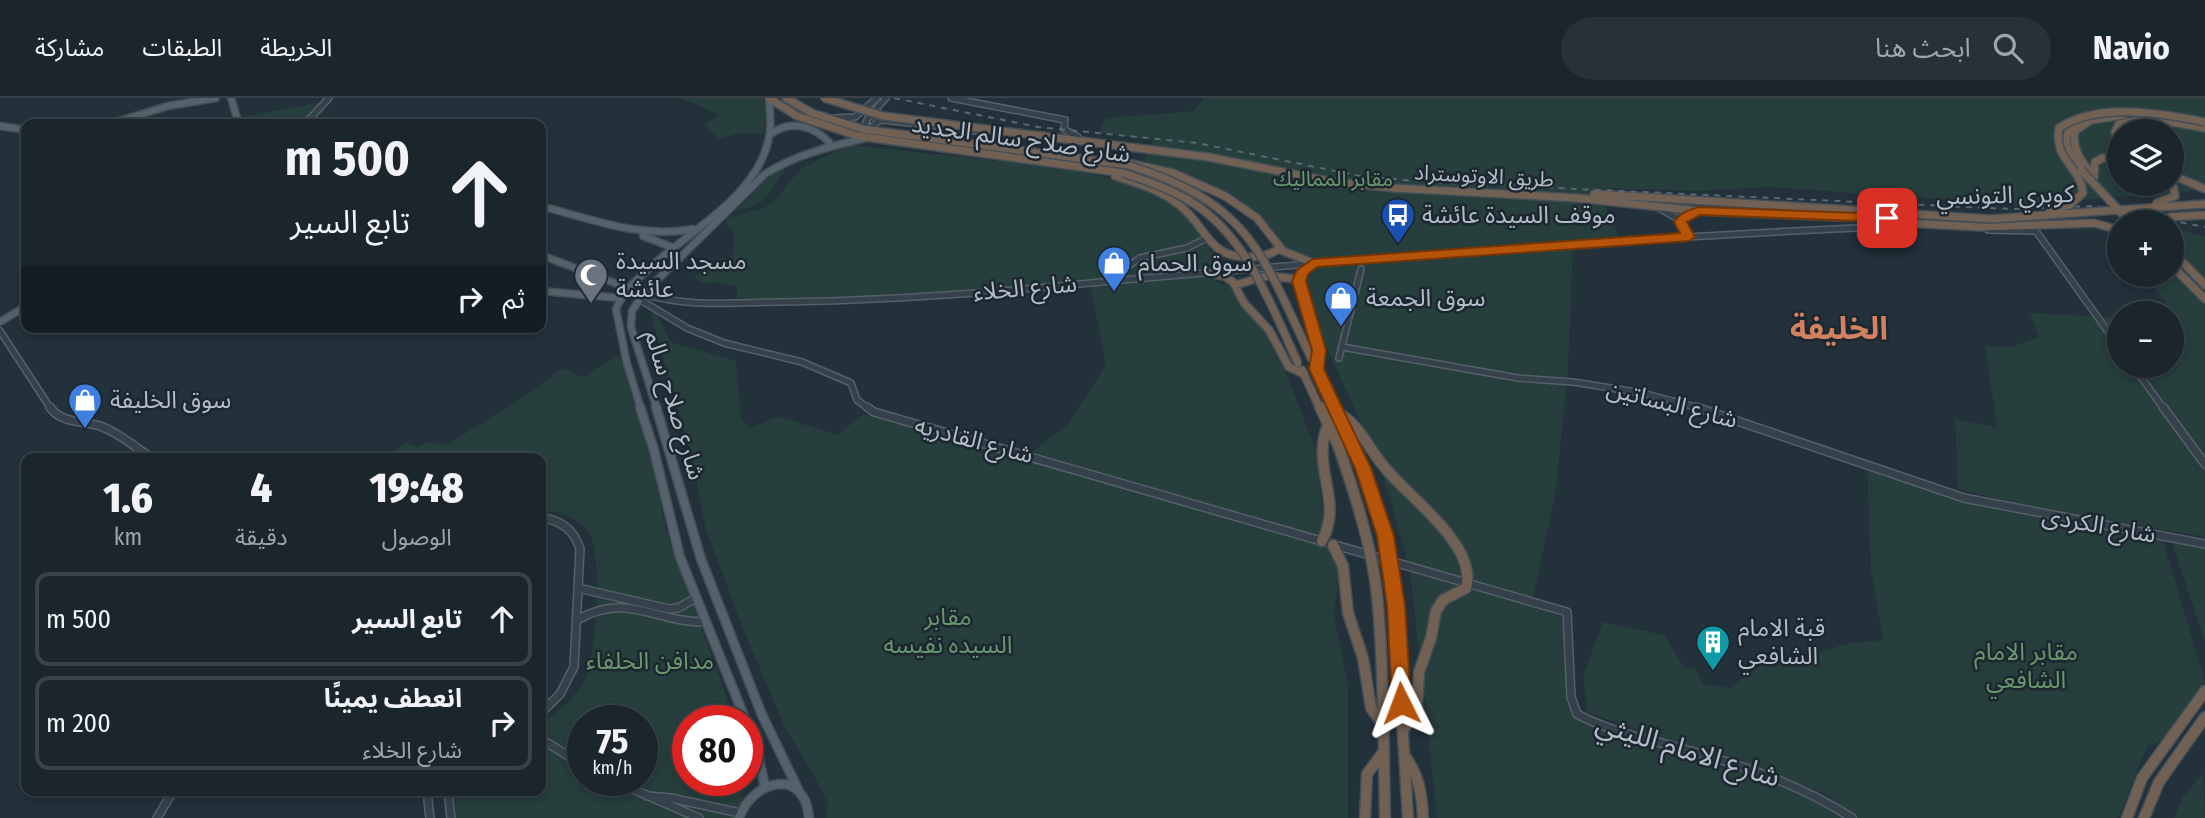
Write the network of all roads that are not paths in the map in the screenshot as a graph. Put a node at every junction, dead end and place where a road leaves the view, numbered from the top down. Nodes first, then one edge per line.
1 (216, 98) edge
2 (231, 98) edge
3 (329, 98) edge
4 (769, 98) edge
5 (786, 98) edge
6 (824, 98) edge
7 (836, 98) edge
8 (877, 98) edge
9 (886, 98) edge
10 (951, 98) edge
11 (871, 103) junction
12 (879, 105) junction
13 (812, 113) junction
14 (126, 119) edge
15 (237, 119) edge
16 (311, 119) edge
17 (2184, 124) edge
18 (0, 125) edge
19 (21, 127) edge
20 (2205, 127) edge
21 (866, 132) junction
22 (771, 134) junction
23 (1050, 135) junction
24 (1078, 137) junction
25 (828, 147) junction
26 (2107, 158) edge
27 (1230, 161) junction
28 (1114, 162) junction
29 (1094, 167) junction
30 (1126, 169) junction
31 (2094, 177) junction
32 (2184, 180) edge
33 (2205, 189) edge
34 (2175, 196) edge
35 (1681, 200) junction
36 (1705, 201) junction
37 (2205, 206) edge
38 (1806, 207) junction
39 (546, 208) edge
40 (546, 208) edge
41 (1657, 208) junction
42 (1683, 210) junction
43 (2050, 210) junction
44 (2119, 210) edge
45 (2126, 210) edge
46 (1703, 211) junction
47 (2205, 215) edge
48 (1836, 216) junction
49 (2184, 216) edge
50 (1680, 222) junction
51 (2107, 227) edge
52 (698, 228) junction
53 (1689, 237) junction
54 (1207, 238) junction
55 (674, 248) junction
56 (1280, 248) junction
57 (546, 257) edge
58 (1313, 263) junction
59 (2184, 263) edge
60 (1361, 269) dead end
61 (1236, 270) junction
62 (2184, 270) edge
63 (1207, 273) junction
64 (2184, 278) edge
65 (1299, 279) junction
66 (1108, 281) junction
67 (1232, 282) junction
68 (2184, 285) edge
69 (2205, 285) edge
70 (628, 288) junction
71 (546, 291) edge
72 (2205, 292) edge
73 (641, 296) junction
74 (620, 298) junction
75 (2205, 299) edge
76 (675, 303) junction
77 (2205, 306) edge
78 (21, 309) edge
79 (662, 313) junction
80 (0, 322) edge
81 (2107, 330) edge
82 (0, 331) edge
83 (1342, 347) junction
84 (1339, 358) dead end
85 (1317, 369) junction
86 (1304, 374) junction
87 (2142, 378) edge
88 (1338, 413) junction
89 (1328, 425) junction
90 (144, 453) edge
91 (2205, 464) edge
92 (1992, 505) joint
93 (546, 519) edge
94 (1322, 541) junction
95 (2205, 544) edge
96 (1334, 545) junction
97 (1469, 586) junction
98 (578, 588) junction
99 (696, 598) junction
100 (1567, 612) joint
101 (577, 620) junction
102 (706, 622) junction
103 (2205, 691) edge
104 (740, 705) edge
105 (546, 708) edge
106 (2205, 717) edge
107 (1384, 727) junction
108 (1403, 731) junction
109 (546, 742) edge
110 (1384, 751) junction
111 (567, 755) edge
112 (1404, 755) junction
113 (763, 778) edge
114 (765, 787) junction
115 (798, 789) junction
116 (170, 796) edge
117 (428, 796) edge
118 (449, 796) edge
119 (647, 796) edge
120 (658, 796) edge
121 (740, 815) edge
122 (157, 818) edge
123 (430, 818) edge
124 (451, 818) edge
125 (699, 818) edge
126 (809, 818) edge
127 (1365, 818) edge
128 (1385, 818) edge
129 (1408, 818) edge
130 (1423, 818) edge
131 (1852, 818) edge
132 (2127, 818) edge
133 (2144, 818) edge

1 - 14 main road
2 - 15 main road
3 - 16 street
4 - 21 highway, شارع صلاح سالم الجديد
4 - 22 main road
5 - 13 highway, شارع صلاح سالم الجديد
6 - 23 highway, bridge
7 - 23 highway, bridge
8 - 11 street
9 - 12 street
10 - 24 street
11 - 12 street
11 - 13 street
12 - 21 street
13 - 21 highway, شارع صلاح سالم الجديد
17 - 20 highway
18 - 19 main road
20 - 31 highway, bridge
20 - 43 highway, bridge
20 - 44 highway, bridge
21 - 25 main road
21 - 27 street
21 - 28 highway, شارع صلاح سالم الجديد
21 - 29 highway, شارع صلاح سالم الجديد
22 - 25 main road
22 - 52 main road
23 - 24 highway, طريق الاوتوستراد
23 - 27 highway, طريق الاوتوستراد
24 - 35 highway, طريق الاوتوستراد
25 - 73 main road
26 - 31 highway
27 - 41 highway, طريق الاوتوستراد
28 - 30 highway, شارع صلاح سالم الجديد
28 - 56 highway
29 - 30 highway, شارع صلاح سالم الجديد
29 - 54 highway
30 - 85 highway, شارع صلاح سالم الجديد, bridge
30 - 86 highway, شارع صلاح سالم الجديد, bridge
31 - 45 highway, bridge
32 - 33 highway
34 - 43 highway, bridge
35 - 36 highway, طريق الاوتوستراد
35 - 42 highway
36 - 38 highway, طريق الاوتوستراد
36 - 46 highway
37 - 38 highway, كوبري التونسي, bridge
37 - 48 highway, كوبري التونسي, bridge
38 - 43 highway, bridge
39 - 52 main road
40 - 55 main road
41 - 42 highway, طريق الاوتوستراد
41 - 50 street
42 - 46 highway, طريق الاوتوستراد
46 - 48 highway, طريق الاوتوستراد
46 - 50 street
47 - 49 highway, bridge
48 - 51 highway, bridge
50 - 53 street
52 - 55 main road
53 - 58 street, شارع الخلاء
53 - 81 street, شارع الخلاء
54 - 56 highway
54 - 66 street
55 - 70 main road
56 - 58 highway
57 - 70 main road
58 - 61 street, شارع الخلاء
58 - 65 highway
59 - 69 highway
60 - 83 street
61 - 63 street, شارع الخلاء
61 - 67 highway
62 - 72 highway
63 - 66 street, شارع الخلاء
63 - 67 highway
64 - 75 highway
65 - 67 highway
65 - 85 highway
66 - 76 street, شارع الخلاء
67 - 86 highway
68 - 77 highway
70 - 74 main road
71 - 74 main road
73 - 76 street, شارع الخلاء
73 - 79 street, شارع القادريه
73 - 115 main road, شارع صلاح سالم
74 - 99 main road, شارع صلاح سالم
76 - 79 street
78 - 80 main road
79 - 94 street, شارع القادريه
82 - 90 street
83 - 84 street
83 - 92 street, شارع البساتين
85 - 88 highway, شارع صلاح سالم الجديد
86 - 89 highway, شارع صلاح سالم الجديد
87 - 91 street
88 - 97 highway
88 - 108 highway, شارع صلاح سالم الجديد, bridge
89 - 94 highway
89 - 107 highway, شارع صلاح سالم الجديد, bridge
92 - 95 street, شارع الكردى
93 - 98 street
94 - 96 street, شارع القادريه
96 - 97 street, شارع القادريه
96 - 107 highway
97 - 100 street, شارع القادريه
97 - 108 highway
98 - 99 street
98 - 101 street
99 - 102 main road, شارع صلاح سالم
100 - 131 street, شارع الامام الليثي
101 - 102 street
101 - 105 street
102 - 104 main road, شارع صلاح سالم
103 - 132 highway
106 - 133 highway
107 - 110 highway, شارع صلاح سالم الجديد
108 - 112 highway, شارع صلاح سالم الجديد
109 - 111 street
110 - 127 highway
110 - 128 highway, شارع صلاح سالم الجديد
112 - 129 highway, شارع صلاح سالم الجديد
112 - 130 highway
113 - 114 main road, شارع صلاح سالم
114 - 115 main road
114 - 121 main road
115 - 126 main road, شارع صلاح سالم
116 - 122 street
117 - 123 street
118 - 124 street
119 - 125 street
120 - 121 street

